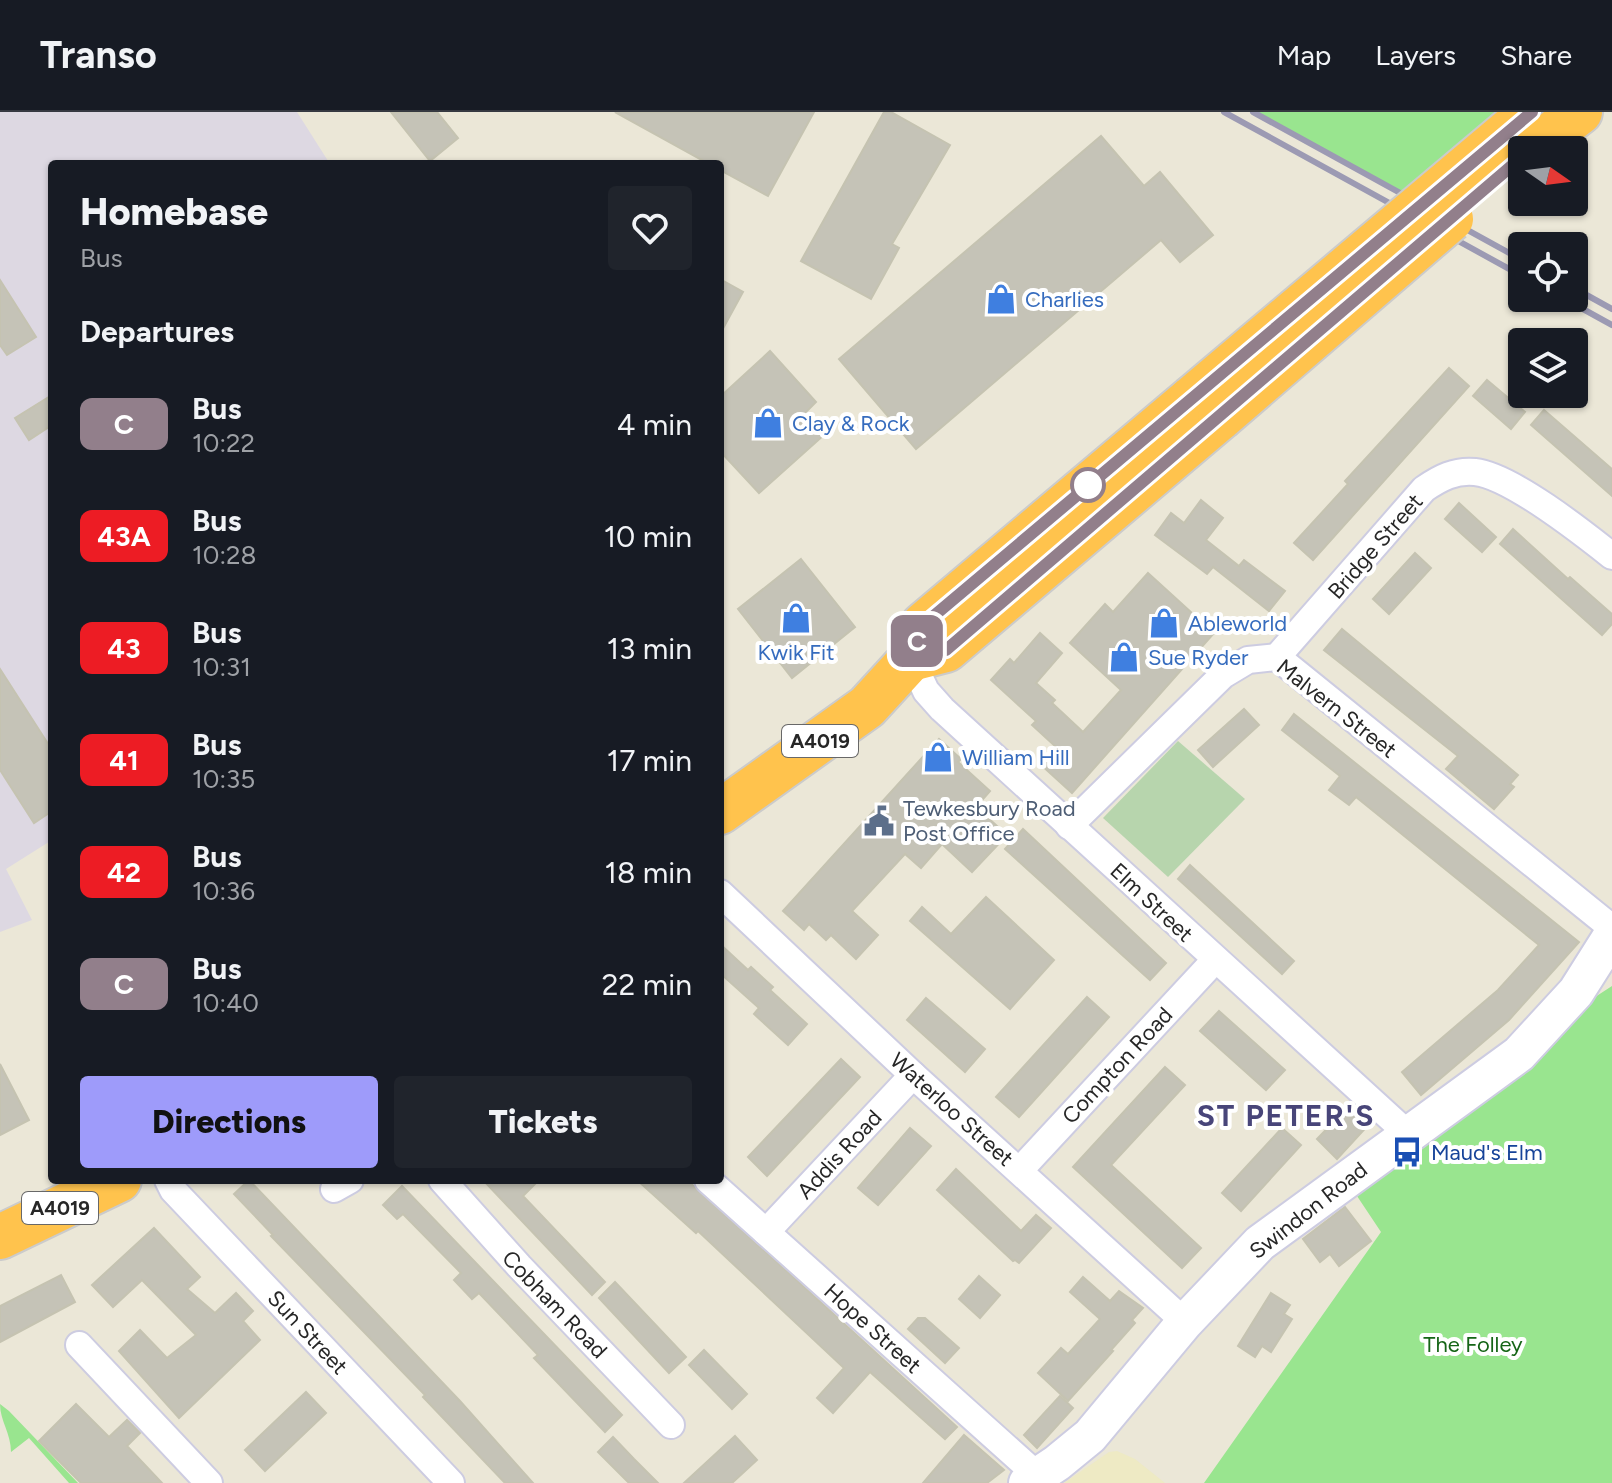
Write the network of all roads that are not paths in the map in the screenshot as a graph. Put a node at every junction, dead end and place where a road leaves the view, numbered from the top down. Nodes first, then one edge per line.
1 (1580, 112) edge
2 (1532, 136) edge
3 (1508, 155) edge
4 (1612, 556) edge
5 (1277, 657) junction
6 (911, 659) junction
7 (724, 809) edge
8 (1069, 826) junction
9 (724, 897) edge
10 (1612, 928) edge
11 (1612, 935) edge
12 (1215, 960) junction
13 (1612, 962) edge
14 (1576, 992) junction
15 (913, 1075) junction
16 (1408, 1134) junction
17 (1020, 1170) junction
18 (111, 1184) edge
19 (170, 1184) edge
20 (446, 1184) edge
21 (712, 1184) edge
22 (766, 1232) junction
23 (0, 1237) edge
24 (1185, 1322) junction
25 (79, 1345) dead end
26 (671, 1425) dead end
27 (1032, 1479) edge
28 (209, 1483) edge
29 (451, 1483) edge

1 - 2 highway, A4019
3 - 6 highway, A4019, bridge
4 - 5 street, Bridge Street
5 - 8 street, Malvern Street
5 - 10 street, Malvern Street
6 - 7 highway, A4019
6 - 8 street, Elm Street
8 - 12 street, Elm Street
9 - 15 street, Waterloo Street
11 - 14 street, Swindon Road
12 - 16 street, Elm Street
12 - 17 street, Compton Road
13 - 14 street, Swindon Road
14 - 16 street, Swindon Road
15 - 17 street, Waterloo Street
15 - 22 street, Addis Road
16 - 24 street, Swindon Road
17 - 24 street, Waterloo Street
18 - 23 highway, A4019
19 - 29 street, Sun Street
20 - 26 street, Cobham Road
21 - 22 street, Hope Street
22 - 27 street, Hope Street
24 - 27 street, Swindon Road
25 - 28 street

